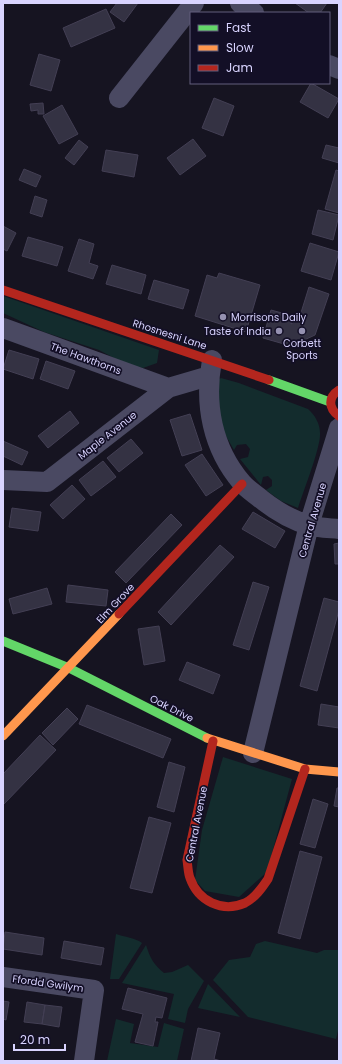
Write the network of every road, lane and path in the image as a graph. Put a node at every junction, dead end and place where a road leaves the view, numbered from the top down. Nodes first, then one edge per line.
1 (194, 3) edge
2 (240, 3) edge
3 (253, 12) edge
4 (119, 98) dead end
5 (3, 290) edge
6 (3, 328) edge
7 (210, 368) junction
8 (168, 388) junction
9 (339, 390) edge
10 (330, 402) junction
11 (339, 416) edge
12 (339, 428) edge
13 (3, 480) edge
14 (242, 484) junction
15 (309, 526) junction
16 (339, 529) edge
17 (3, 641) edge
18 (69, 668) junction
19 (3, 736) edge
20 (213, 741) junction
21 (253, 753) junction
22 (305, 768) junction
23 (339, 772) edge
24 (3, 977) edge
25 (84, 1061) edge

1 - 4 street
2 - 3 street
5 - 7 street, Rhosnesni Lane
6 - 8 street, The Hawthorns
7 - 8 street, Maple Avenue
7 - 10 street, Rhosnesni Lane
7 - 14 street
8 - 13 street, Maple Avenue
9 - 10 street
10 - 11 street
12 - 15 street, Central Avenue
14 - 15 street
14 - 18 street, Elm Grove
15 - 16 street
15 - 21 street, Central Avenue
17 - 18 street, Oak Drive
18 - 19 street, Elm Grove
18 - 20 street, Oak Drive
20 - 21 street, Oak Drive
20 - 22 street, Central Avenue
21 - 22 street, Oak Drive
22 - 23 street, Oak Drive
24 - 25 street, Ffordd Gwilym

